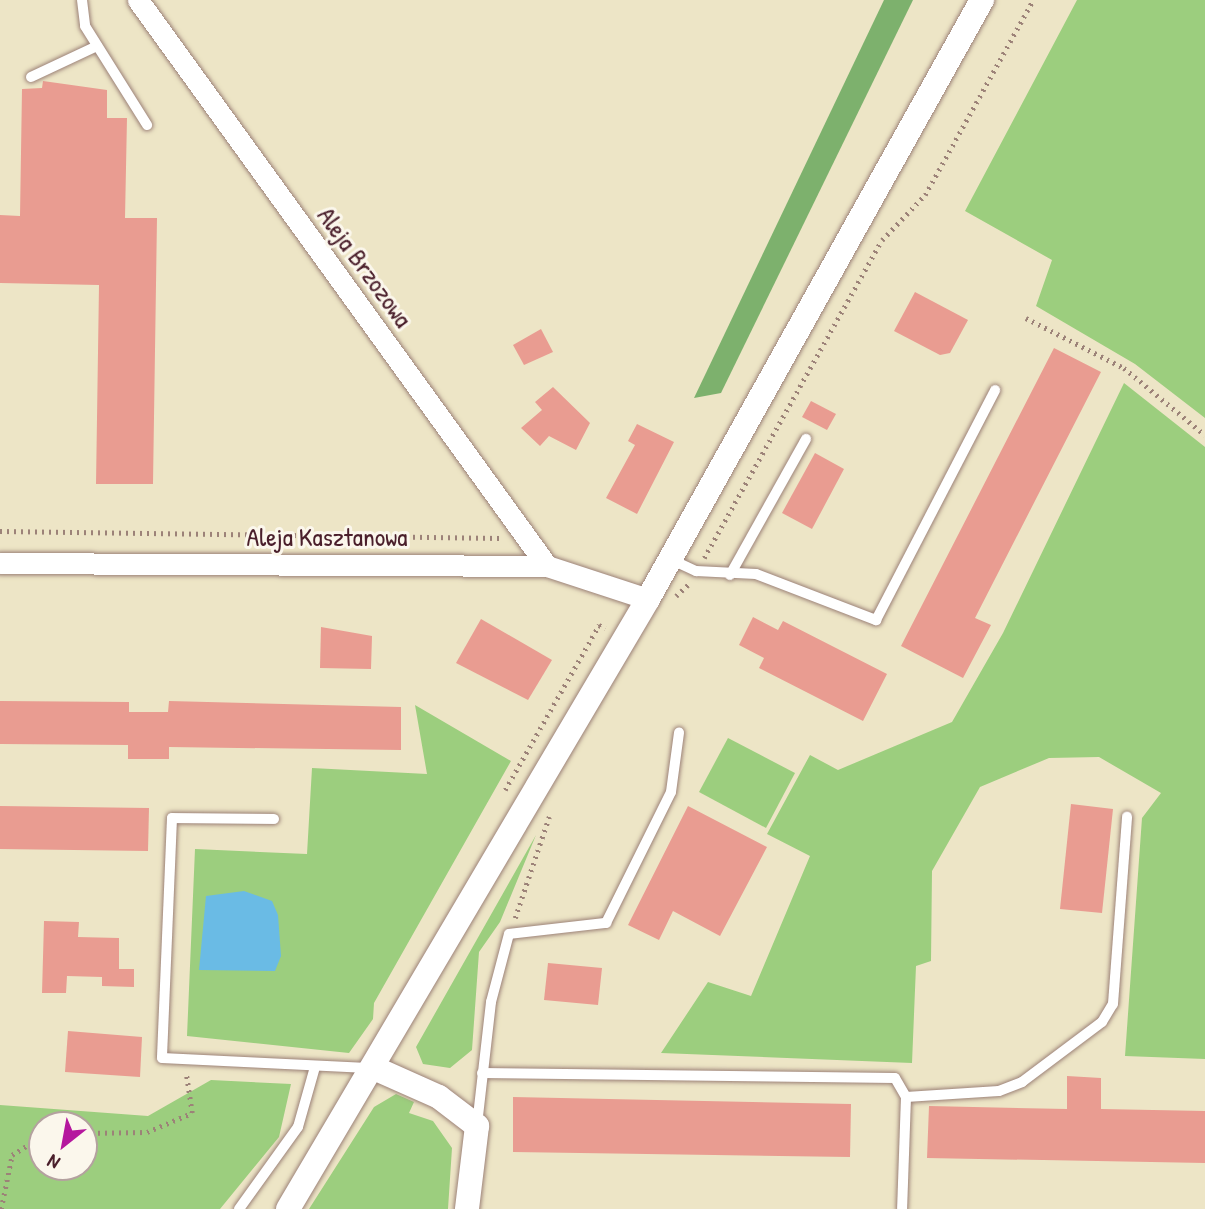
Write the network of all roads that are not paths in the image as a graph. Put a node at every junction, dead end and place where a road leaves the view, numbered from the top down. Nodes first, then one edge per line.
1 (82, 0) edge
2 (138, 0) edge
3 (982, 0) edge
4 (97, 46) junction
5 (31, 77) dead end
6 (147, 125) dead end
7 (995, 390) dead end
8 (806, 439) dead end
9 (670, 559) junction
10 (0, 563) edge
11 (547, 566) junction
12 (730, 575) junction
13 (648, 599) junction
14 (678, 733) dead end
15 (1127, 817) dead end
16 (274, 819) dead end
17 (315, 1066) junction
18 (374, 1068) junction
19 (482, 1073) junction
20 (906, 1097) junction
21 (477, 1126) junction
22 (239, 1209) edge
23 (288, 1209) edge
24 (467, 1209) edge
25 (902, 1209) edge

1 - 4 lane
2 - 11 street, Aleja Brzozowa
3 - 9 street
4 - 5 lane
4 - 6 lane
7 - 12 lane
8 - 12 lane
9 - 12 lane
9 - 13 street
10 - 11 street, Aleja Kasztanowa
11 - 13 street, Aleja Kasztanowa
13 - 18 street
14 - 19 lane
15 - 20 lane
16 - 17 lane
17 - 18 lane
17 - 22 lane
18 - 21 street
18 - 23 street
19 - 20 lane
19 - 21 lane
20 - 25 lane
21 - 24 street

